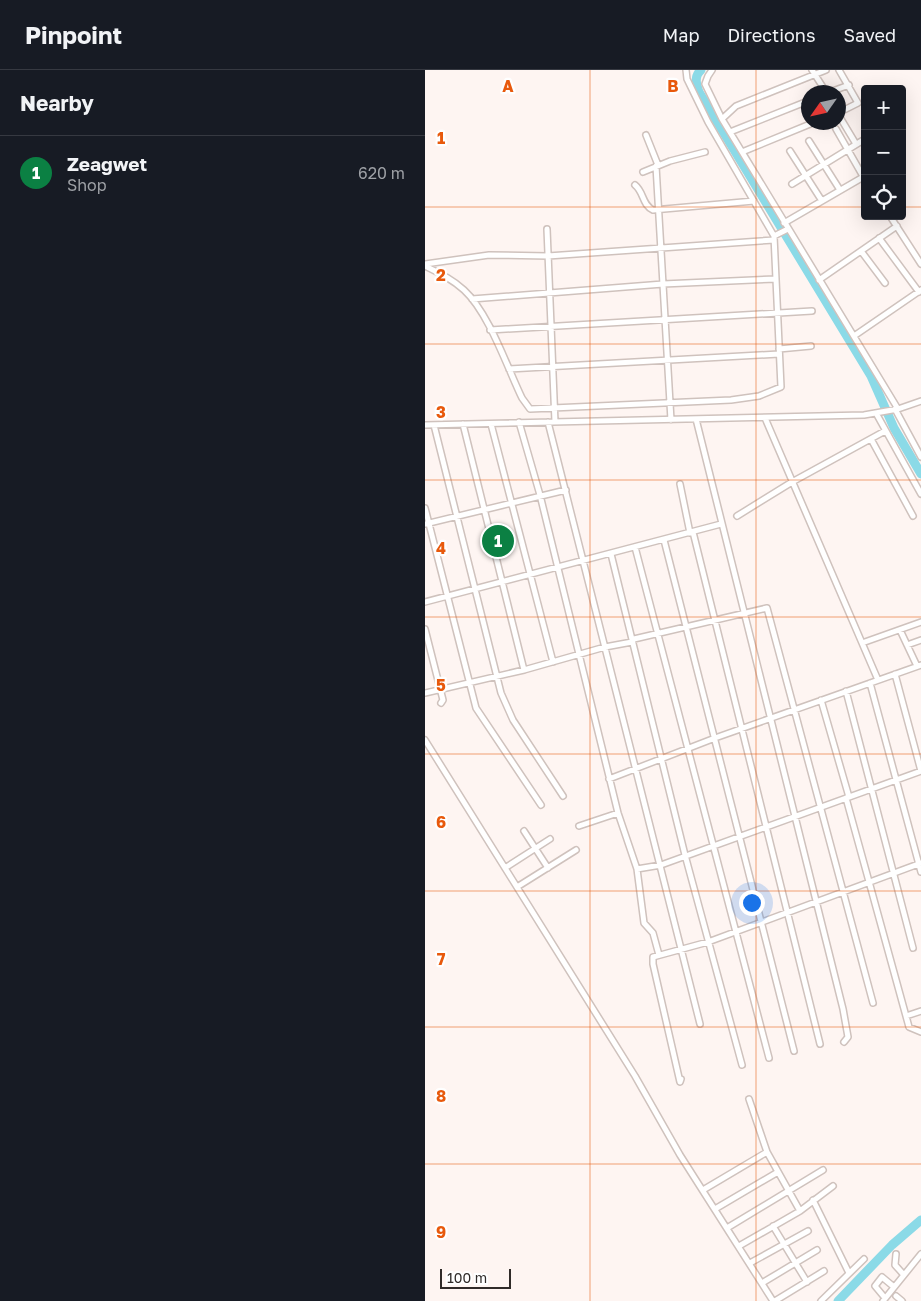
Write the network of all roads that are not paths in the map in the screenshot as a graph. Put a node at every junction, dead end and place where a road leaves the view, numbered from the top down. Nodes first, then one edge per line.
1 (686, 70) edge
2 (713, 70) edge
3 (826, 70) edge
4 (839, 70) edge
5 (813, 72) edge
6 (821, 85) edge
7 (849, 85) junction
8 (846, 86) edge
9 (801, 104) edge
10 (846, 110) edge
11 (722, 119) junction
12 (846, 126) edge
13 (801, 128) edge
14 (837, 130) edge
15 (730, 132) junction
16 (646, 135) dead end
17 (809, 141) dead end
18 (861, 141) edge
19 (856, 144) junction
20 (848, 149) junction
21 (790, 151) dead end
22 (705, 152) dead end
23 (742, 152) junction
24 (824, 164) junction
25 (657, 166) junction
26 (643, 172) dead end
27 (805, 175) junction
28 (863, 175) edge
29 (861, 179) edge
30 (792, 184) dead end
31 (635, 185) dead end
32 (840, 190) junction
33 (755, 201) junction
34 (821, 201) junction
35 (660, 210) junction
36 (893, 220) edge
37 (785, 223) junction
38 (897, 226) junction
39 (547, 230) dead end
40 (787, 230) junction
41 (776, 237) junction
42 (879, 238) junction
43 (661, 247) junction
44 (861, 251) junction
45 (548, 256) junction
46 (921, 264) edge
47 (425, 265) edge
48 (776, 279) junction
49 (819, 280) junction
50 (885, 283) dead end
51 (663, 284) junction
52 (920, 291) edge
53 (550, 293) junction
54 (472, 299) junction
55 (812, 310) dead end
56 (778, 314) junction
57 (665, 320) junction
58 (551, 325) junction
59 (490, 330) junction
60 (854, 336) junction
61 (811, 346) dead end
62 (779, 351) junction
63 (667, 360) junction
64 (553, 366) junction
65 (509, 369) junction
66 (921, 401) edge
67 (670, 404) junction
68 (895, 409) junction
69 (878, 413) junction
70 (555, 415) junction
71 (671, 417) junction
72 (765, 418) junction
73 (696, 419) junction
74 (519, 422) junction
75 (549, 422) junction
76 (463, 424) junction
77 (491, 424) junction
78 (425, 425) edge
79 (434, 425) junction
80 (885, 432) junction
81 (871, 440) junction
82 (921, 457) edge
83 (793, 482) junction
84 (680, 484) dead end
85 (565, 490) junction
86 (921, 494) edge
87 (540, 495) junction
88 (511, 503) junction
89 (425, 508) edge
90 (483, 510) junction
91 (456, 516) junction
92 (737, 516) dead end
93 (913, 516) dead end
94 (427, 523) edge
95 (721, 524) junction
96 (691, 532) junction
97 (663, 540) junction
98 (635, 547) junction
99 (611, 554) junction
100 (583, 561) junction
101 (558, 568) junction
102 (530, 574) junction
103 (502, 582) junction
104 (475, 589) junction
105 (447, 596) junction
106 (425, 602) edge
107 (744, 612) junction
108 (714, 619) junction
109 (921, 622) edge
110 (686, 626) junction
111 (425, 629) edge
112 (900, 630) junction
113 (658, 633) junction
114 (921, 640) edge
115 (632, 642) junction
116 (862, 643) junction
117 (907, 645) junction
118 (605, 647) junction
119 (580, 654) junction
120 (553, 662) junction
121 (919, 666) edge
122 (524, 670) junction
123 (895, 674) junction
124 (496, 677) junction
125 (878, 680) junction
126 (468, 682) junction
127 (870, 683) junction
128 (440, 689) junction
129 (846, 691) junction
130 (425, 693) edge
131 (821, 700) junction
132 (441, 703) dead end
133 (795, 709) junction
134 (771, 718) junction
135 (741, 728) junction
136 (715, 738) junction
137 (425, 740) edge
138 (688, 748) junction
139 (662, 760) junction
140 (636, 769) junction
141 (921, 771) edge
142 (609, 779) junction
143 (897, 779) junction
144 (871, 789) junction
145 (563, 796) dead end
146 (848, 797) junction
147 (541, 805) dead end
148 (820, 807) junction
149 (618, 813) junction
150 (795, 816) junction
151 (579, 826) dead end
152 (766, 827) junction
153 (524, 831) dead end
154 (740, 836) junction
155 (550, 839) dead end
156 (714, 846) junction
157 (536, 849) junction
158 (577, 850) dead end
159 (685, 856) junction
160 (920, 863) edge
161 (661, 865) junction
162 (505, 868) junction
163 (548, 868) junction
164 (637, 869) junction
165 (895, 872) junction
166 (921, 872) edge
167 (869, 882) junction
168 (517, 888) junction
169 (843, 891) junction
170 (816, 900) junction
171 (787, 911) junction
172 (762, 920) junction
173 (736, 930) junction
174 (708, 942) junction
175 (680, 948) junction
176 (913, 948) dead end
177 (659, 954) junction
178 (873, 1003) dead end
179 (921, 1011) edge
180 (906, 1016) junction
181 (700, 1024) dead end
182 (921, 1032) edge
183 (844, 1042) dead end
184 (820, 1044) dead end
185 (794, 1051) dead end
186 (769, 1058) dead end
187 (743, 1065) dead end
188 (681, 1079) dead end
189 (749, 1099) dead end
190 (767, 1152) junction
191 (823, 1170) dead end
192 (778, 1172) junction
193 (833, 1186) dead end
194 (703, 1190) junction
195 (788, 1190) junction
196 (813, 1200) junction
197 (715, 1209) junction
198 (800, 1211) junction
199 (773, 1226) junction
200 (727, 1228) junction
201 (808, 1231) dead end
202 (784, 1244) junction
203 (739, 1246) junction
204 (817, 1250) dead end
205 (896, 1254) dead end
206 (921, 1254) edge
207 (864, 1259) dead end
208 (750, 1263) junction
209 (796, 1263) junction
210 (824, 1272) dead end
211 (849, 1273) junction
212 (904, 1275) junction
213 (807, 1282) junction
214 (762, 1283) junction
215 (894, 1287) junction
216 (896, 1296) dead end
217 (884, 1299) edge
218 (774, 1301) edge
219 (821, 1301) edge
220 (902, 1301) edge

1 - 33 street
2 - 11 street
3 - 5 street
4 - 7 street
5 - 6 street
5 - 11 street
7 - 8 street
7 - 10 street
9 - 15 street
11 - 15 street
12 - 19 street
13 - 23 street
14 - 20 street
15 - 23 street
16 - 25 street
17 - 24 street
18 - 19 street
19 - 20 street
20 - 24 street
20 - 28 street
21 - 27 street
22 - 25 street
23 - 37 street
24 - 27 street
24 - 32 street
25 - 26 street
25 - 35 street
27 - 30 street
27 - 34 street
29 - 32 street
31 - 35 street
32 - 34 street
33 - 35 street
33 - 41 street
34 - 37 street
35 - 43 street
36 - 38 street
37 - 40 street
38 - 42 street
38 - 46 street
39 - 45 street
40 - 41 street
40 - 49 street
41 - 43 street
41 - 48 street
42 - 44 street
42 - 52 street
43 - 45 street
43 - 51 street
44 - 49 street
44 - 50 street
45 - 47 street
45 - 53 street
47 - 54 street
48 - 51 street
48 - 56 street
49 - 60 street
51 - 53 street
51 - 57 street
52 - 60 street
53 - 54 street
53 - 58 street
54 - 59 street
55 - 56 street
56 - 57 street
56 - 62 street
57 - 58 street
57 - 63 street
58 - 59 street
58 - 64 street
59 - 65 street
60 - 68 street
61 - 62 street
62 - 63 street
62 - 67 street
63 - 64 street
63 - 67 street
64 - 65 street
64 - 70 street
65 - 70 street
66 - 68 street
67 - 70 street
67 - 71 street
68 - 69 street
68 - 82 street
69 - 72 street
69 - 80 street
70 - 71 street
70 - 75 street
71 - 73 street
72 - 73 street
72 - 83 street
73 - 95 street
74 - 75 street
74 - 77 street
74 - 87 street
75 - 85 street
76 - 77 street
76 - 79 street
76 - 90 street
77 - 88 street
78 - 79 street
79 - 91 street
80 - 81 street
80 - 86 street
81 - 83 street
81 - 93 street
83 - 92 street
83 - 116 street
84 - 96 street
85 - 87 street
85 - 100 street
87 - 88 street
87 - 101 street
88 - 90 street
88 - 102 street
89 - 94 street
90 - 91 street
90 - 103 street
91 - 94 street
91 - 104 street
94 - 105 street
95 - 96 street
95 - 107 street
96 - 97 street
96 - 108 street
97 - 98 street
97 - 110 street
98 - 99 street
98 - 113 street
99 - 100 street
99 - 115 street
100 - 101 street
100 - 118 street
101 - 102 street
101 - 119 street
102 - 103 street
102 - 120 street
103 - 104 street
103 - 122 street
104 - 105 street
104 - 124 street
105 - 106 street
105 - 126 street
107 - 108 street
107 - 133 street
107 - 134 street
108 - 110 street
108 - 135 street
109 - 112 street
110 - 113 street
110 - 136 street
111 - 128 street
112 - 116 street
112 - 117 street
113 - 115 street
113 - 138 street
114 - 117 street
115 - 118 street
115 - 139 street
116 - 125 street
117 - 121 street
118 - 119 street
118 - 140 street
119 - 120 street
119 - 142 street
120 - 122 street
121 - 123 street
122 - 124 street
123 - 125 street
123 - 141 street
124 - 126 street
124 - 145 street
125 - 127 street
126 - 128 street
126 - 147 street
127 - 129 street
127 - 143 street
128 - 130 street
128 - 132 street
129 - 131 street
129 - 144 street
131 - 133 street
131 - 146 street
133 - 134 street
133 - 148 street
134 - 135 street
134 - 150 street
135 - 136 street
135 - 152 street
136 - 138 street
136 - 154 street
137 - 162 street
138 - 139 street
138 - 156 street
139 - 140 street
139 - 159 street
140 - 142 street
140 - 161 street
141 - 143 street
142 - 149 street
143 - 144 street
143 - 160 street
144 - 146 street
144 - 165 street
146 - 148 street
146 - 167 street
148 - 150 street
148 - 169 street
149 - 151 street
149 - 164 street
150 - 152 street
150 - 170 street
152 - 154 street
152 - 171 street
153 - 157 street
154 - 156 street
154 - 172 street
155 - 157 street
156 - 159 street
156 - 173 street
157 - 162 street
157 - 163 street
158 - 163 street
159 - 161 street
159 - 174 street
160 - 165 street
160 - 166 street
161 - 164 street
161 - 175 street
162 - 168 street
163 - 168 street
164 - 177 street
165 - 167 street
165 - 176 street
167 - 169 street
167 - 180 street
168 - 194 street
169 - 170 street
169 - 178 street
170 - 171 street
170 - 183 street
171 - 172 street
171 - 184 street
172 - 173 street
172 - 185 street
173 - 174 street
173 - 186 street
174 - 175 street
174 - 187 street
175 - 177 street
175 - 181 street
177 - 188 street
179 - 180 street
180 - 182 street
189 - 190 street
190 - 192 street
190 - 194 street
191 - 195 street
192 - 195 street
192 - 197 street
193 - 196 street
194 - 197 street
195 - 198 street
195 - 200 street
196 - 198 street
196 - 211 street
197 - 200 street
198 - 199 street
199 - 202 street
199 - 203 street
200 - 203 street
201 - 202 street
202 - 208 street
202 - 209 street
203 - 208 street
204 - 209 street
205 - 212 street
206 - 212 street
207 - 211 street
208 - 214 street
209 - 213 street
209 - 214 street
210 - 213 street
211 - 219 street
212 - 215 street
213 - 218 street
214 - 218 street
215 - 217 street
215 - 217 street
216 - 220 street

